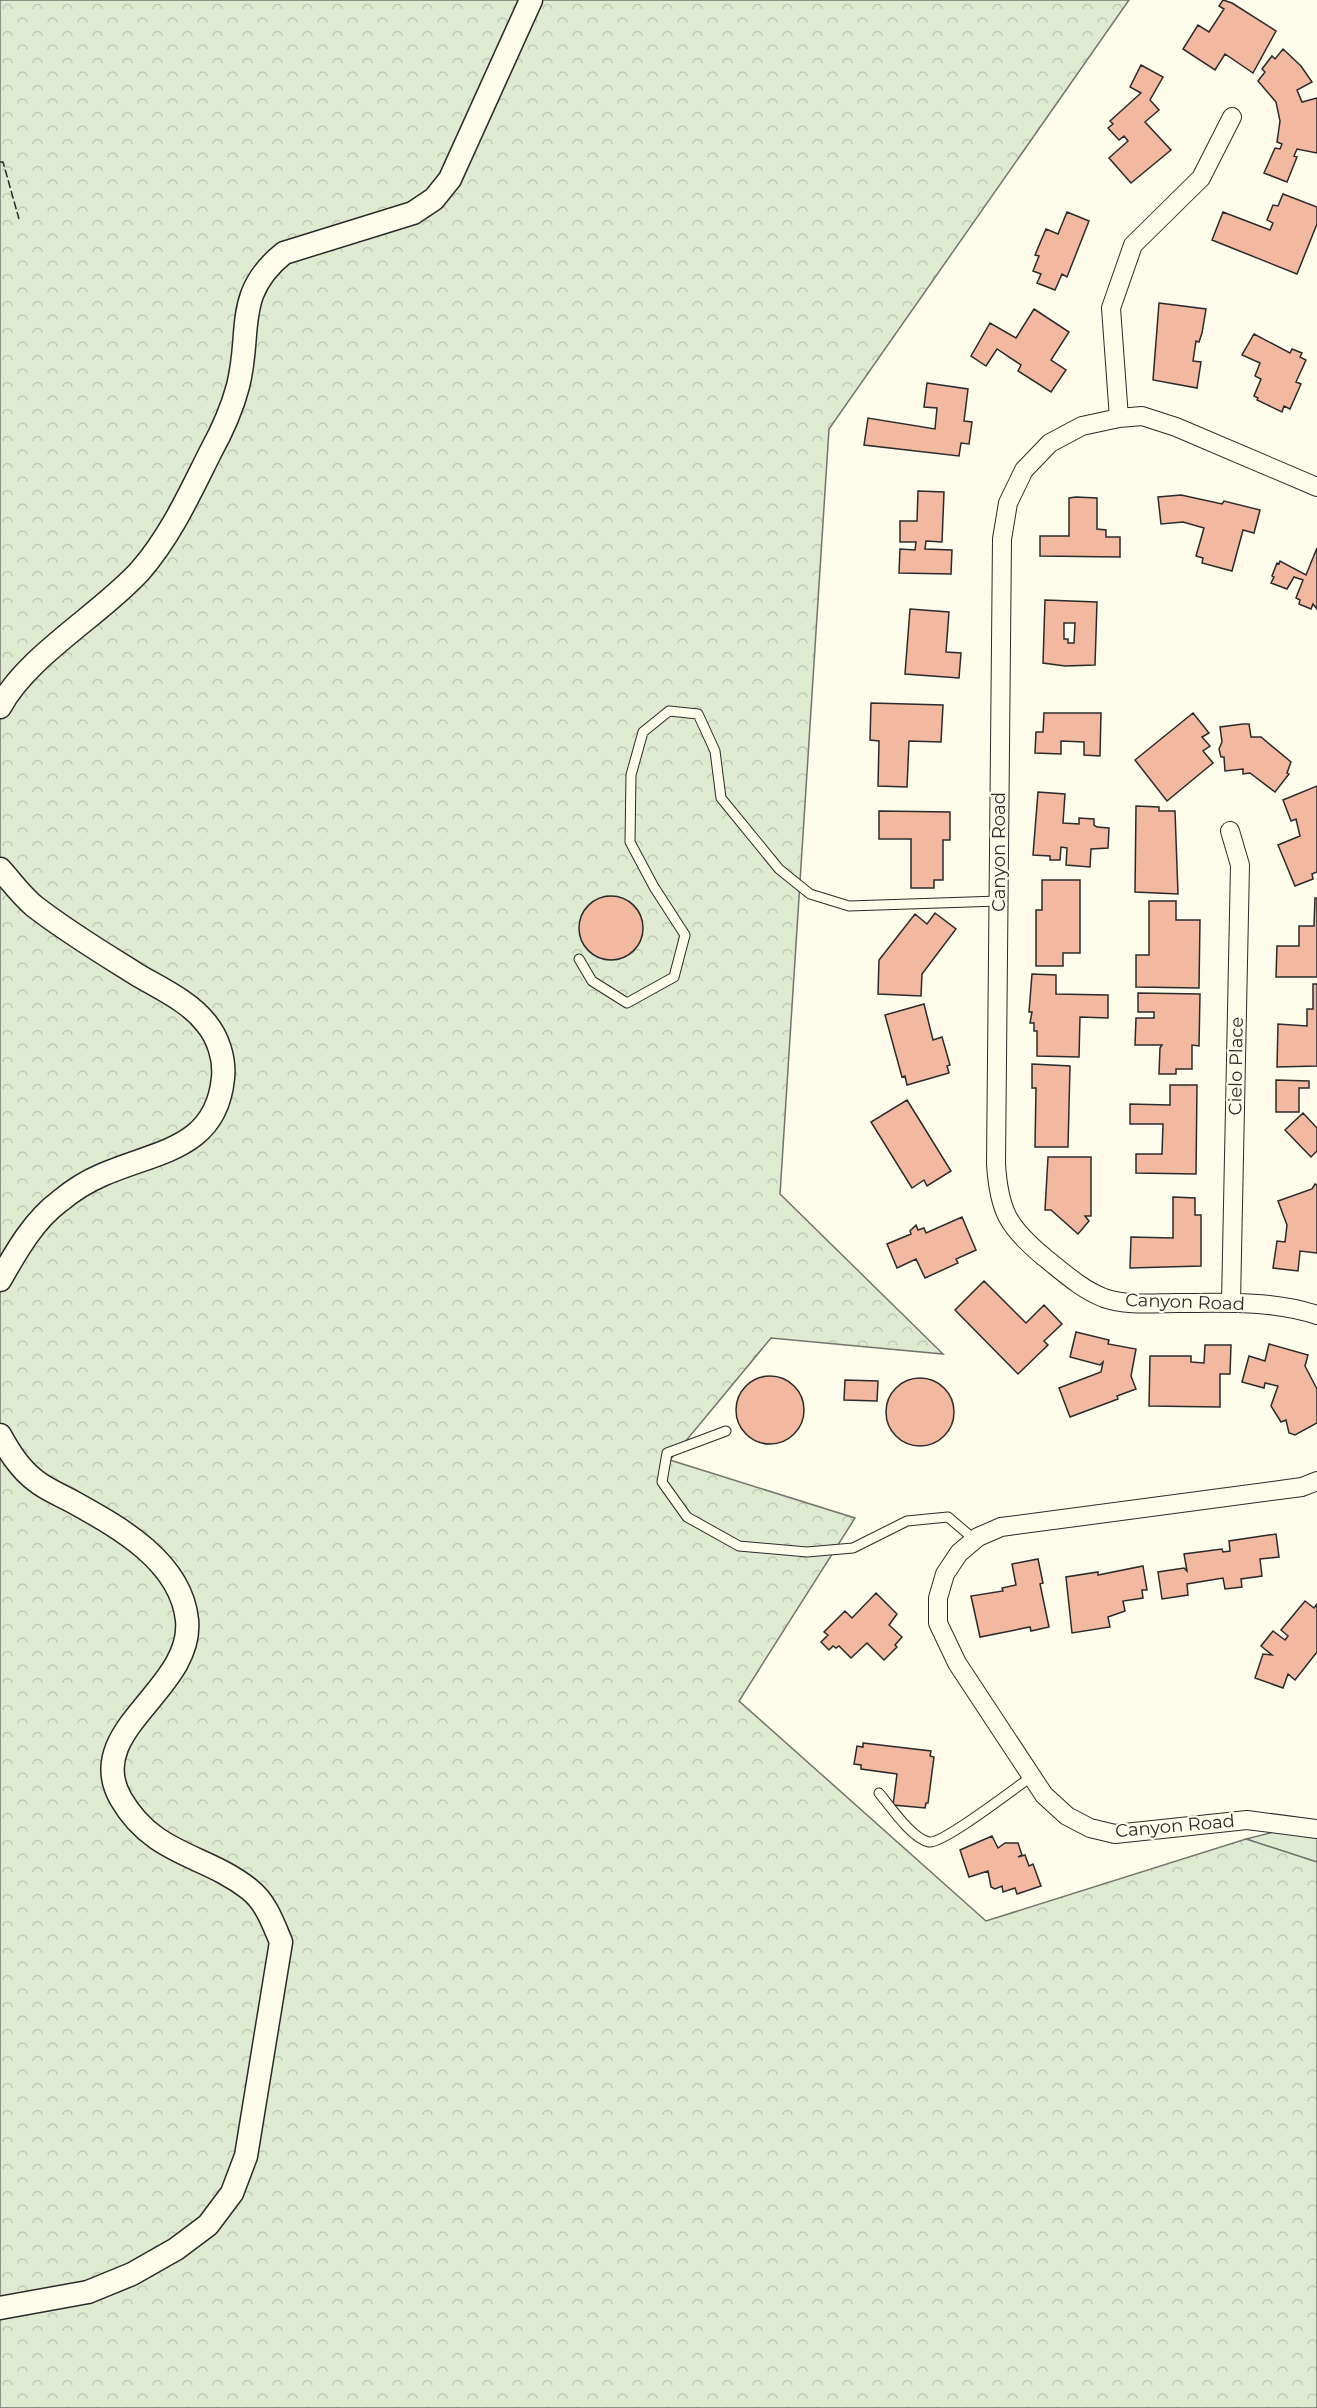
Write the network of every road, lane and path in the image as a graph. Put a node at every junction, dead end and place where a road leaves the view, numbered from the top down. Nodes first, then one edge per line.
1 (531, 0) edge
2 (1232, 117) dead end
3 (1119, 418) junction
4 (1317, 487) edge
5 (0, 707) edge
6 (1230, 831) dead end
7 (0, 869) edge
8 (999, 901) junction
9 (579, 959) dead end
10 (0, 1280) edge
11 (1232, 1302) junction
12 (1317, 1315) edge
13 (726, 1431) dead end
14 (0, 1435) edge
15 (1317, 1481) edge
16 (975, 1540) junction
17 (1030, 1777) junction
18 (879, 1793) dead end
19 (1317, 1829) edge
20 (0, 2308) edge

1 - 5 street
2 - 3 street
3 - 4 street, Canyon Road
3 - 8 street, Canyon Road
6 - 11 street, Cielo Place
7 - 10 street
8 - 9 lane
8 - 11 street, Canyon Road
11 - 12 street, Canyon Road
13 - 16 lane
14 - 20 street
15 - 16 street, Canyon Road
16 - 17 street, Canyon Road
17 - 18 lane
17 - 19 street, Canyon Road

